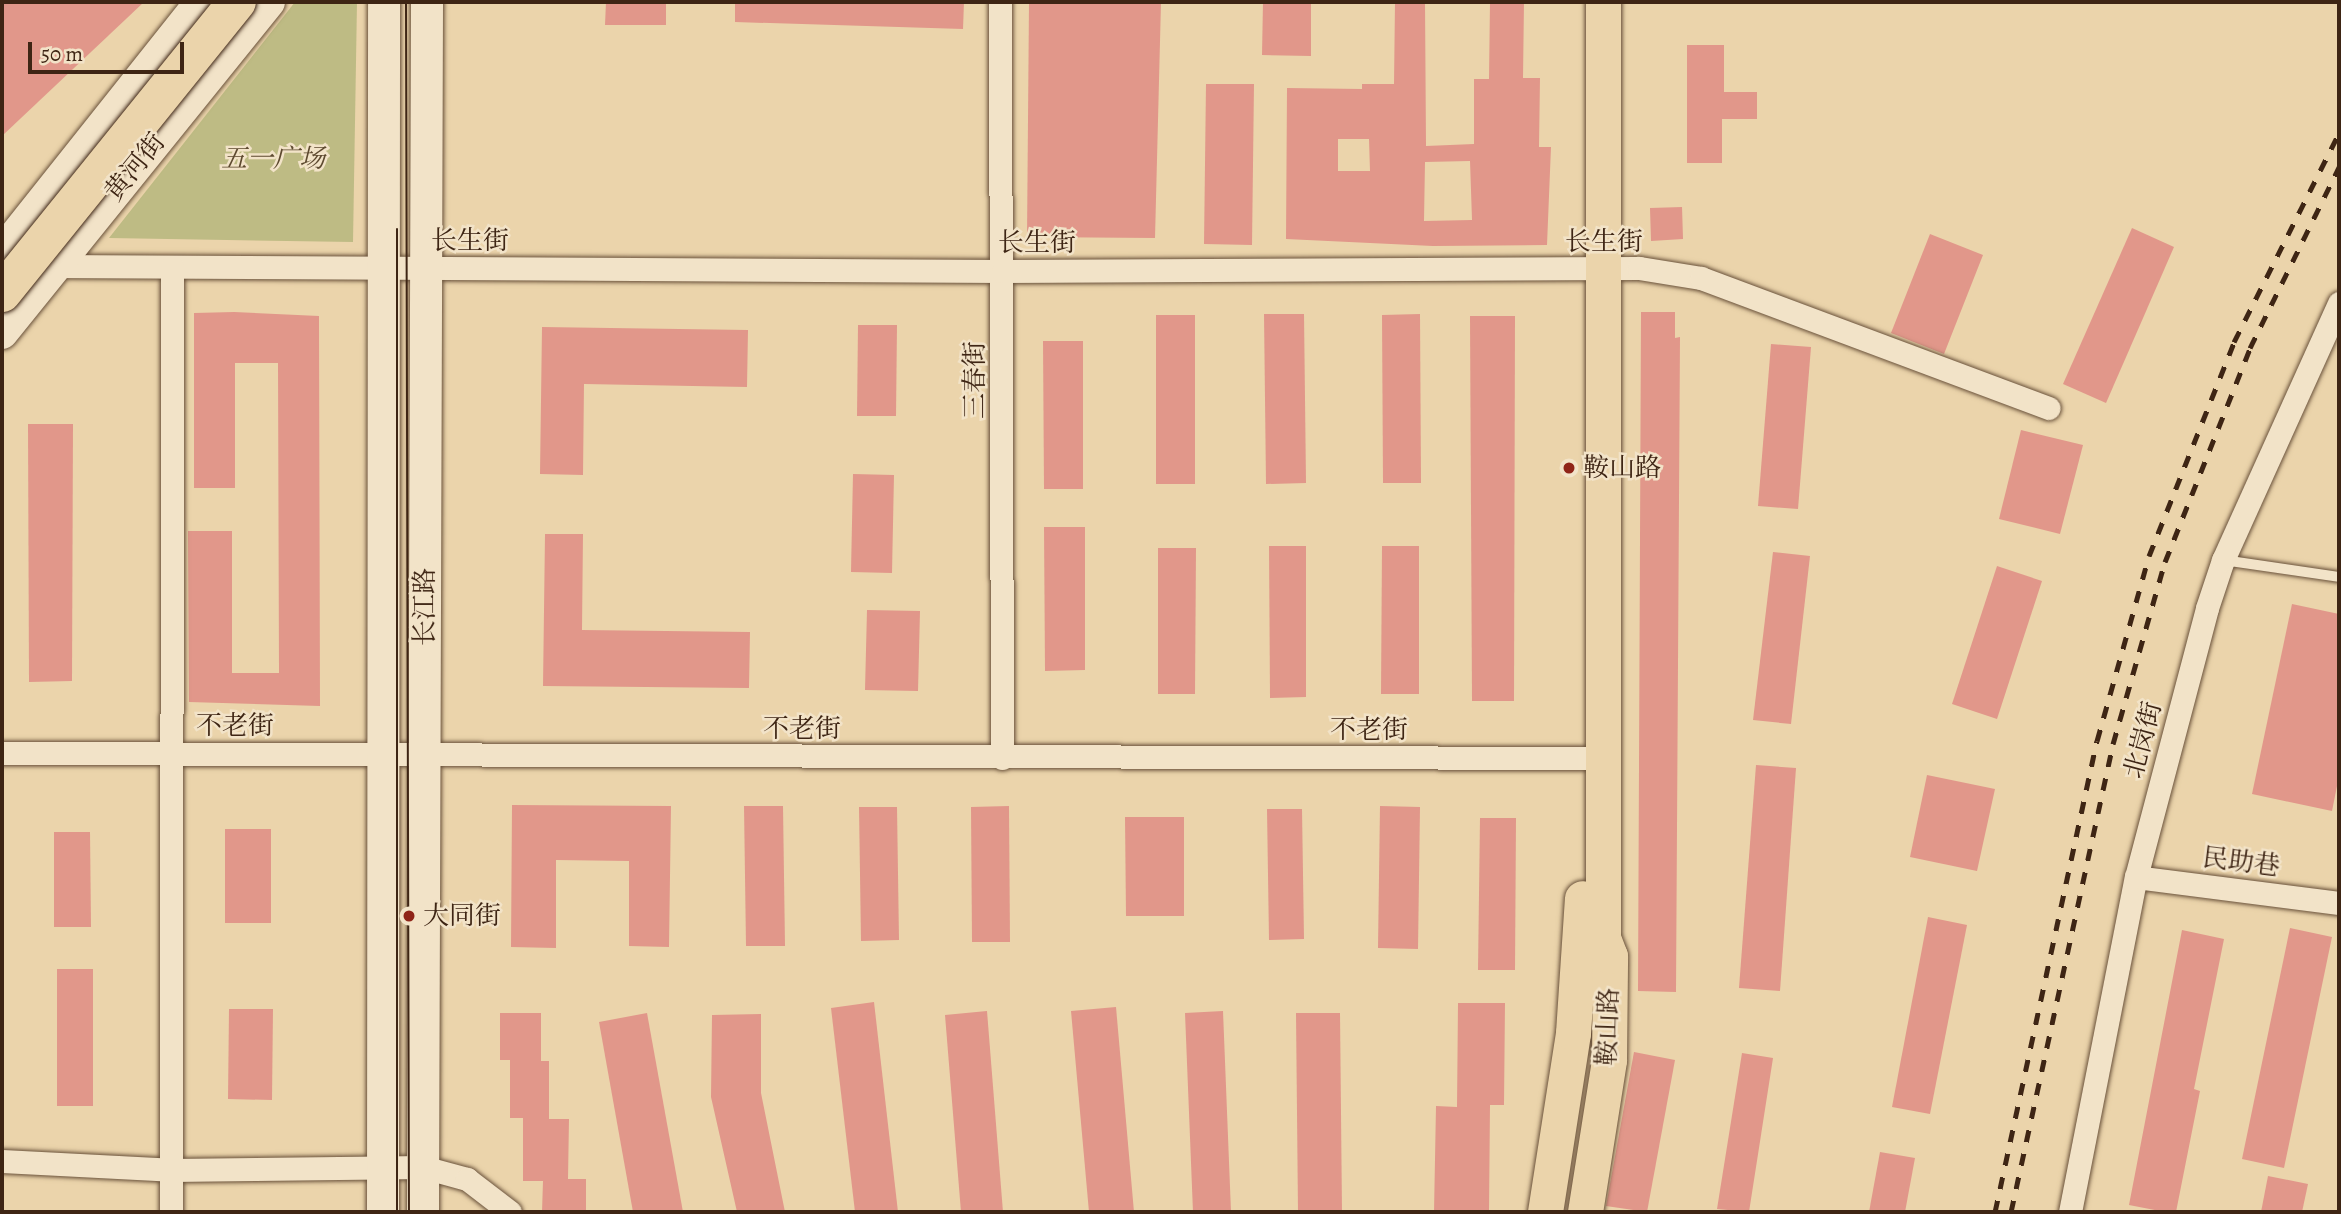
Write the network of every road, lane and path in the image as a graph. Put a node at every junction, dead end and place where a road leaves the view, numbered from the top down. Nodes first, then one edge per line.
1 (201, 2) edge
2 (237, 2) edge
3 (269, 2) edge
4 (384, 2) edge
5 (427, 2) edge
6 (1000, 2) edge
7 (1581, 2) edge
8 (1603, 2) edge
9 (2, 252) edge
10 (2, 266) edge
11 (56, 266) junction
12 (172, 267) junction
13 (382, 268) junction
14 (426, 269) junction
15 (1592, 269) junction
16 (1003, 271) junction
17 (2, 293) edge
18 (2339, 303) edge
19 (2, 333) edge
20 (2049, 408) dead end
21 (2223, 560) junction
22 (2339, 578) edge
23 (2, 753) edge
24 (173, 754) junction
25 (383, 755) junction
26 (426, 755) junction
27 (1002, 758) junction
28 (1592, 758) junction
29 (2136, 877) junction
30 (2339, 903) edge
31 (2, 1161) edge
32 (383, 1167) junction
33 (423, 1167) junction
34 (172, 1170) junction
35 (171, 1212) edge
36 (383, 1212) edge
37 (422, 1212) edge
38 (510, 1212) edge
39 (1545, 1212) edge
40 (1585, 1212) edge
41 (2070, 1212) edge

1 - 9 main road, 黄河街
2 - 17 highway, bridge
3 - 11 main road, 黄河街
4 - 13 main road, 长江路
5 - 14 main road, 长江路
6 - 16 street, 三春街
7 - 15 main road, 鞍山路
8 - 15 main road, 鞍山路
10 - 11 street, 长生街
11 - 12 street, 长生街
11 - 19 main road, 黄河街
12 - 13 street, 长生街
12 - 24 street
13 - 14 street, 长生街
13 - 25 main road, 长江路
14 - 16 street, 长生街
14 - 26 main road, 长江路
15 - 16 street, 长生街
15 - 20 street, 长生街
15 - 28 main road, 鞍山路
16 - 27 street, 三春街
18 - 21 street, 北岗街
21 - 22 lane
21 - 29 street, 北岗街
23 - 24 street, 不老街
24 - 25 street, 不老街
24 - 34 street
25 - 26 street, 不老街
25 - 32 main road, 长江路
26 - 27 street, 不老街
26 - 33 main road, 长江路
27 - 28 street, 不老街
28 - 39 main road, 鞍山路
28 - 40 main road, 鞍山路
29 - 30 street, 民助巷
29 - 41 street, 北岗街
31 - 34 street
32 - 33 street
32 - 34 street
32 - 36 main road, 长江路
33 - 37 main road, 长江路
33 - 38 street
34 - 35 street

